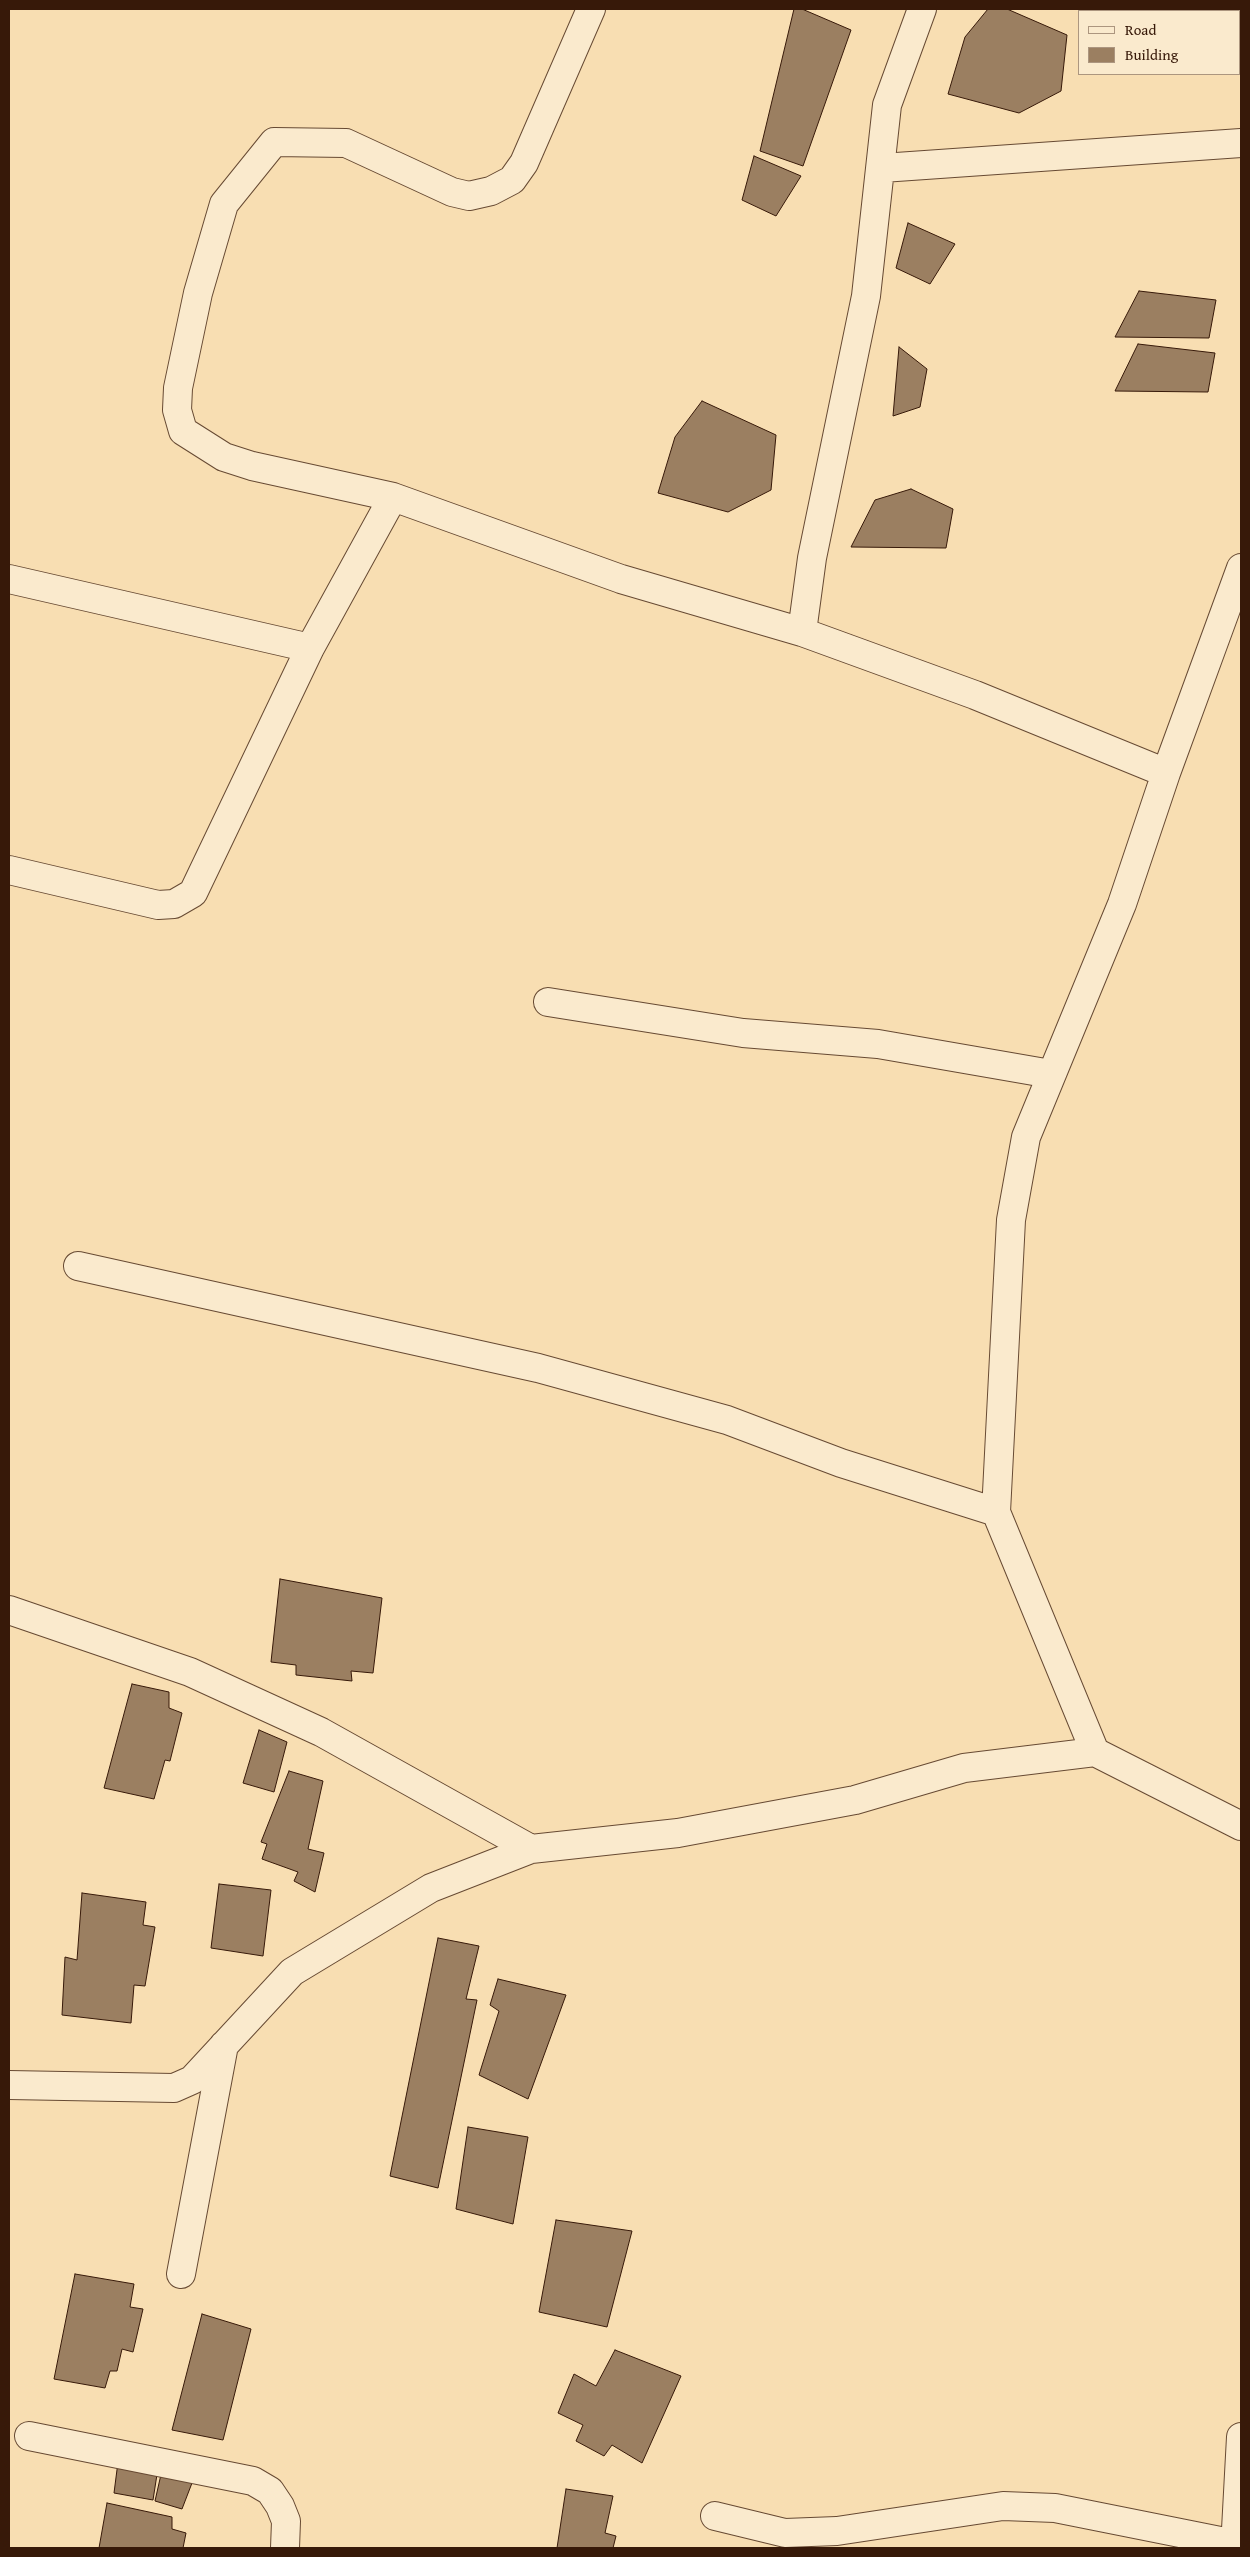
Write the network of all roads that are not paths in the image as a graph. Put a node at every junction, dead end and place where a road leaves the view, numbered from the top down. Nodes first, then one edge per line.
1 (591, 9) edge
2 (922, 9) edge
3 (1241, 143) edge
4 (882, 168) junction
5 (393, 497) junction
6 (1241, 568) edge
7 (9, 579) edge
8 (802, 632) junction
9 (310, 648) junction
10 (1166, 773) junction
11 (9, 870) edge
12 (548, 1002) dead end
13 (1051, 1074) junction
14 (78, 1266) dead end
15 (996, 1512) junction
16 (9, 1610) edge
17 (1094, 1752) junction
18 (1241, 1826) edge
19 (531, 1850) junction
20 (224, 2045) junction
21 (9, 2085) edge
22 (182, 2274) dead end
23 (29, 2436) dead end
24 (1241, 2438) edge
25 (715, 2516) dead end
26 (835, 2539) edge
27 (1235, 2546) edge
28 (285, 2548) edge

1 - 5 street
2 - 4 street
3 - 4 street
4 - 8 street
5 - 8 street
5 - 9 street
6 - 10 street
7 - 9 street
8 - 10 street
9 - 11 street
10 - 13 street
12 - 13 street
13 - 15 street
14 - 15 street
15 - 17 street
16 - 19 street
17 - 18 street
17 - 19 street
19 - 20 street
20 - 21 street
20 - 22 street
23 - 28 street
24 - 27 street
25 - 26 street
26 - 27 street

